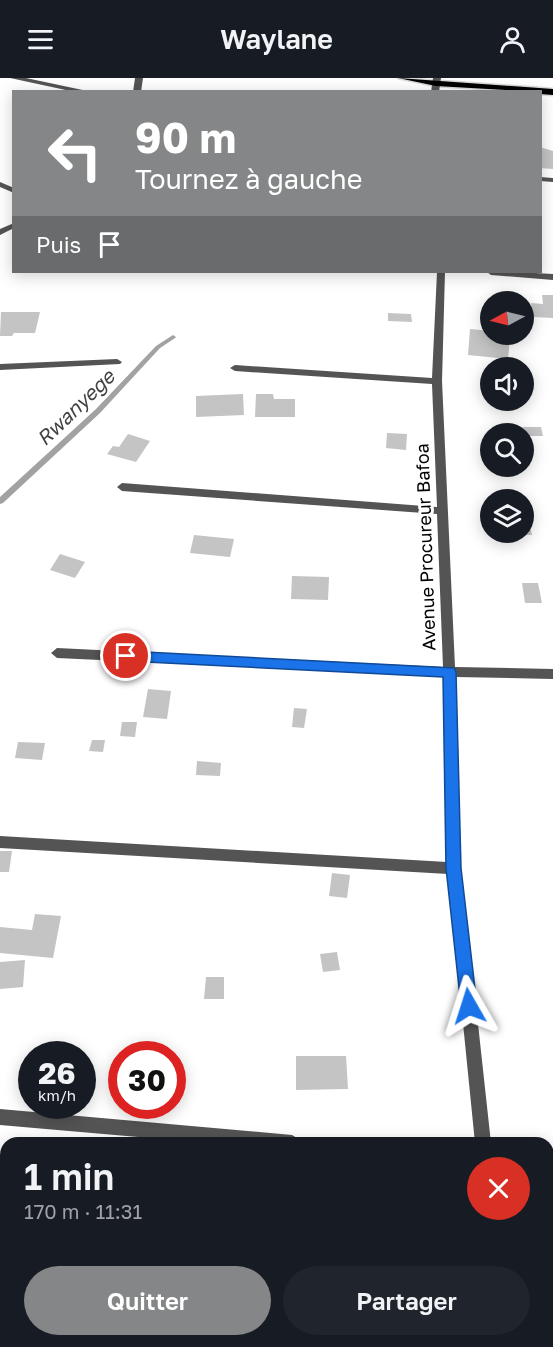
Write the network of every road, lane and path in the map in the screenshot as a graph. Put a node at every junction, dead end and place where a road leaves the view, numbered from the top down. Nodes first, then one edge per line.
1 (15, 78) edge
2 (403, 78) edge
3 (436, 84) edge
4 (78, 90) edge
5 (524, 90) edge
6 (441, 273) edge
7 (503, 273) edge
8 (553, 277) edge
9 (117, 362) dead end
10 (0, 367) edge
11 (236, 368) dead end
12 (437, 381) junction
13 (122, 487) dead end
14 (442, 511) junction
15 (57, 652) dead end
16 (449, 672) junction
17 (553, 674) edge
18 (0, 842) edge
19 (454, 868) junction
20 (0, 1117) edge
21 (225, 1137) edge
22 (482, 1137) edge

1 - 4 street
2 - 3 main road
3 - 5 main road
6 - 12 street, Avenue Procureur Bafoa
7 - 8 street
9 - 10 street
11 - 12 street
12 - 14 street, Avenue Procureur Bafoa
13 - 14 street
14 - 16 street, Avenue Procureur Bafoa
15 - 16 street
16 - 17 street
16 - 19 street, Avenue Procureur Bafoa
18 - 19 street
19 - 22 street, Avenue Procureur Bafoa
20 - 21 street

